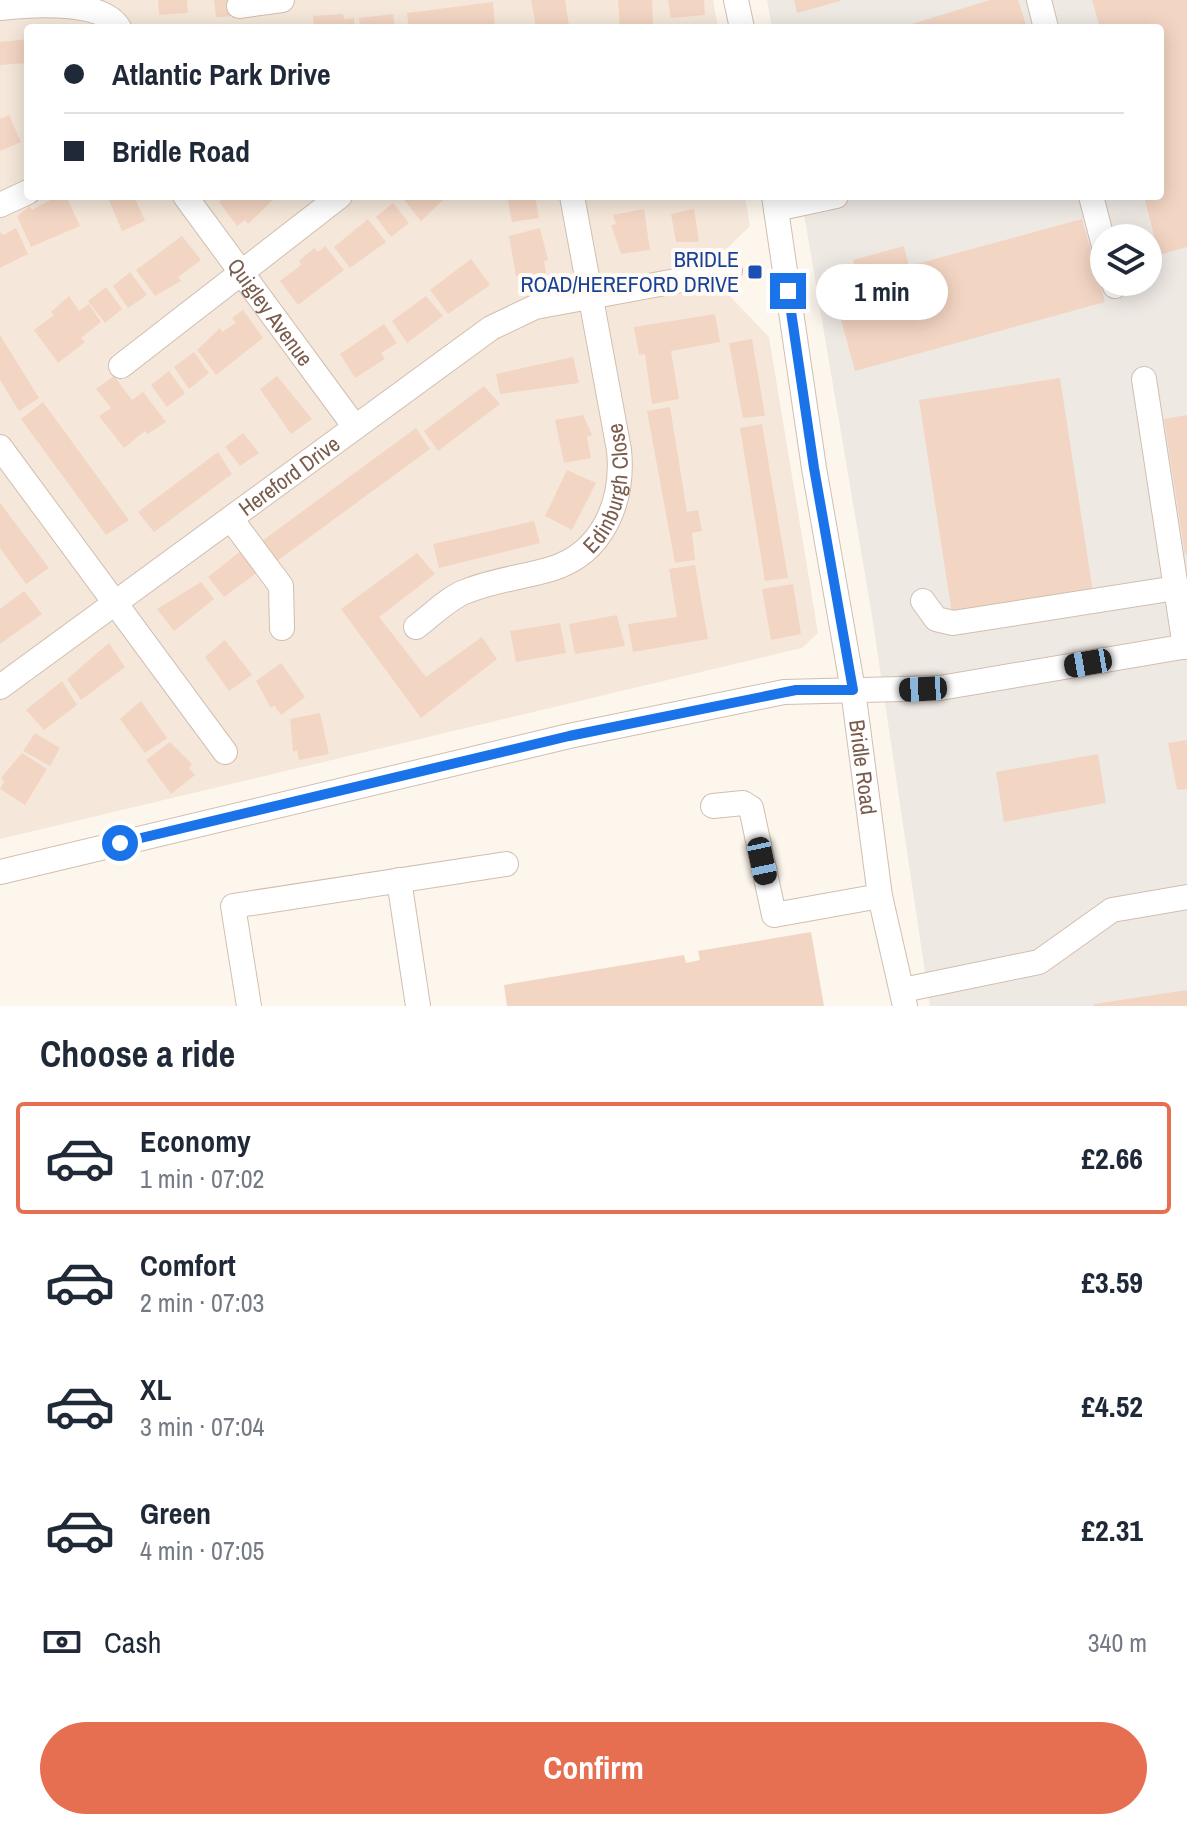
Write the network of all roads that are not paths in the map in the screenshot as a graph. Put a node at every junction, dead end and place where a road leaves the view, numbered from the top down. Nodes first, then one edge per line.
1 (282, 0) edge
2 (736, 0) edge
3 (1039, 0) edge
4 (68, 1) edge
5 (239, 6) dead end
6 (0, 8) edge
7 (117, 24) edge
8 (741, 24) edge
9 (1045, 24) edge
10 (24, 194) edge
11 (188, 200) edge
12 (335, 200) edge
13 (573, 200) edge
14 (795, 200) edge
15 (1092, 200) edge
16 (775, 202) edge
17 (0, 205) edge
18 (1098, 224) edge
19 (730, 271) dead end
20 (241, 272) junction
21 (591, 296) junction
22 (121, 366) dead end
23 (1144, 379) dead end
24 (355, 427) junction
25 (0, 447) edge
26 (231, 519) junction
27 (1176, 588) junction
28 (923, 601) dead end
29 (115, 605) junction
30 (416, 627) dead end
31 (282, 628) dead end
32 (1186, 646) edge
33 (0, 687) edge
34 (853, 690) junction
35 (225, 752) dead end
36 (713, 806) dead end
37 (506, 864) dead end
38 (0, 872) edge
39 (399, 880) junction
40 (880, 896) junction
41 (1187, 897) edge
42 (904, 998) edge
43 (249, 1006) edge
44 (418, 1006) edge

1 - 5 street
2 - 8 street
3 - 9 street
4 - 6 street
4 - 7 street
10 - 17 street
11 - 20 street, Quigley Avenue
12 - 20 street
13 - 21 street
14 - 16 street
15 - 18 street
16 - 34 street, Bridle Road
19 - 21 street, Hereford Drive
20 - 22 street
20 - 24 street, Quigley Avenue
21 - 24 street, Hereford Drive
21 - 30 street, Edinburgh Close
23 - 27 street
24 - 26 street, Hereford Drive
25 - 29 street
26 - 29 street, Hereford Drive
26 - 31 street
27 - 28 street
27 - 32 street
29 - 33 street, Hereford Drive
29 - 35 street
32 - 34 street
34 - 38 street
34 - 40 street, Bridle Road
36 - 40 street
37 - 39 street
39 - 43 street
39 - 44 street
40 - 42 street, Bridle Road
41 - 42 street

